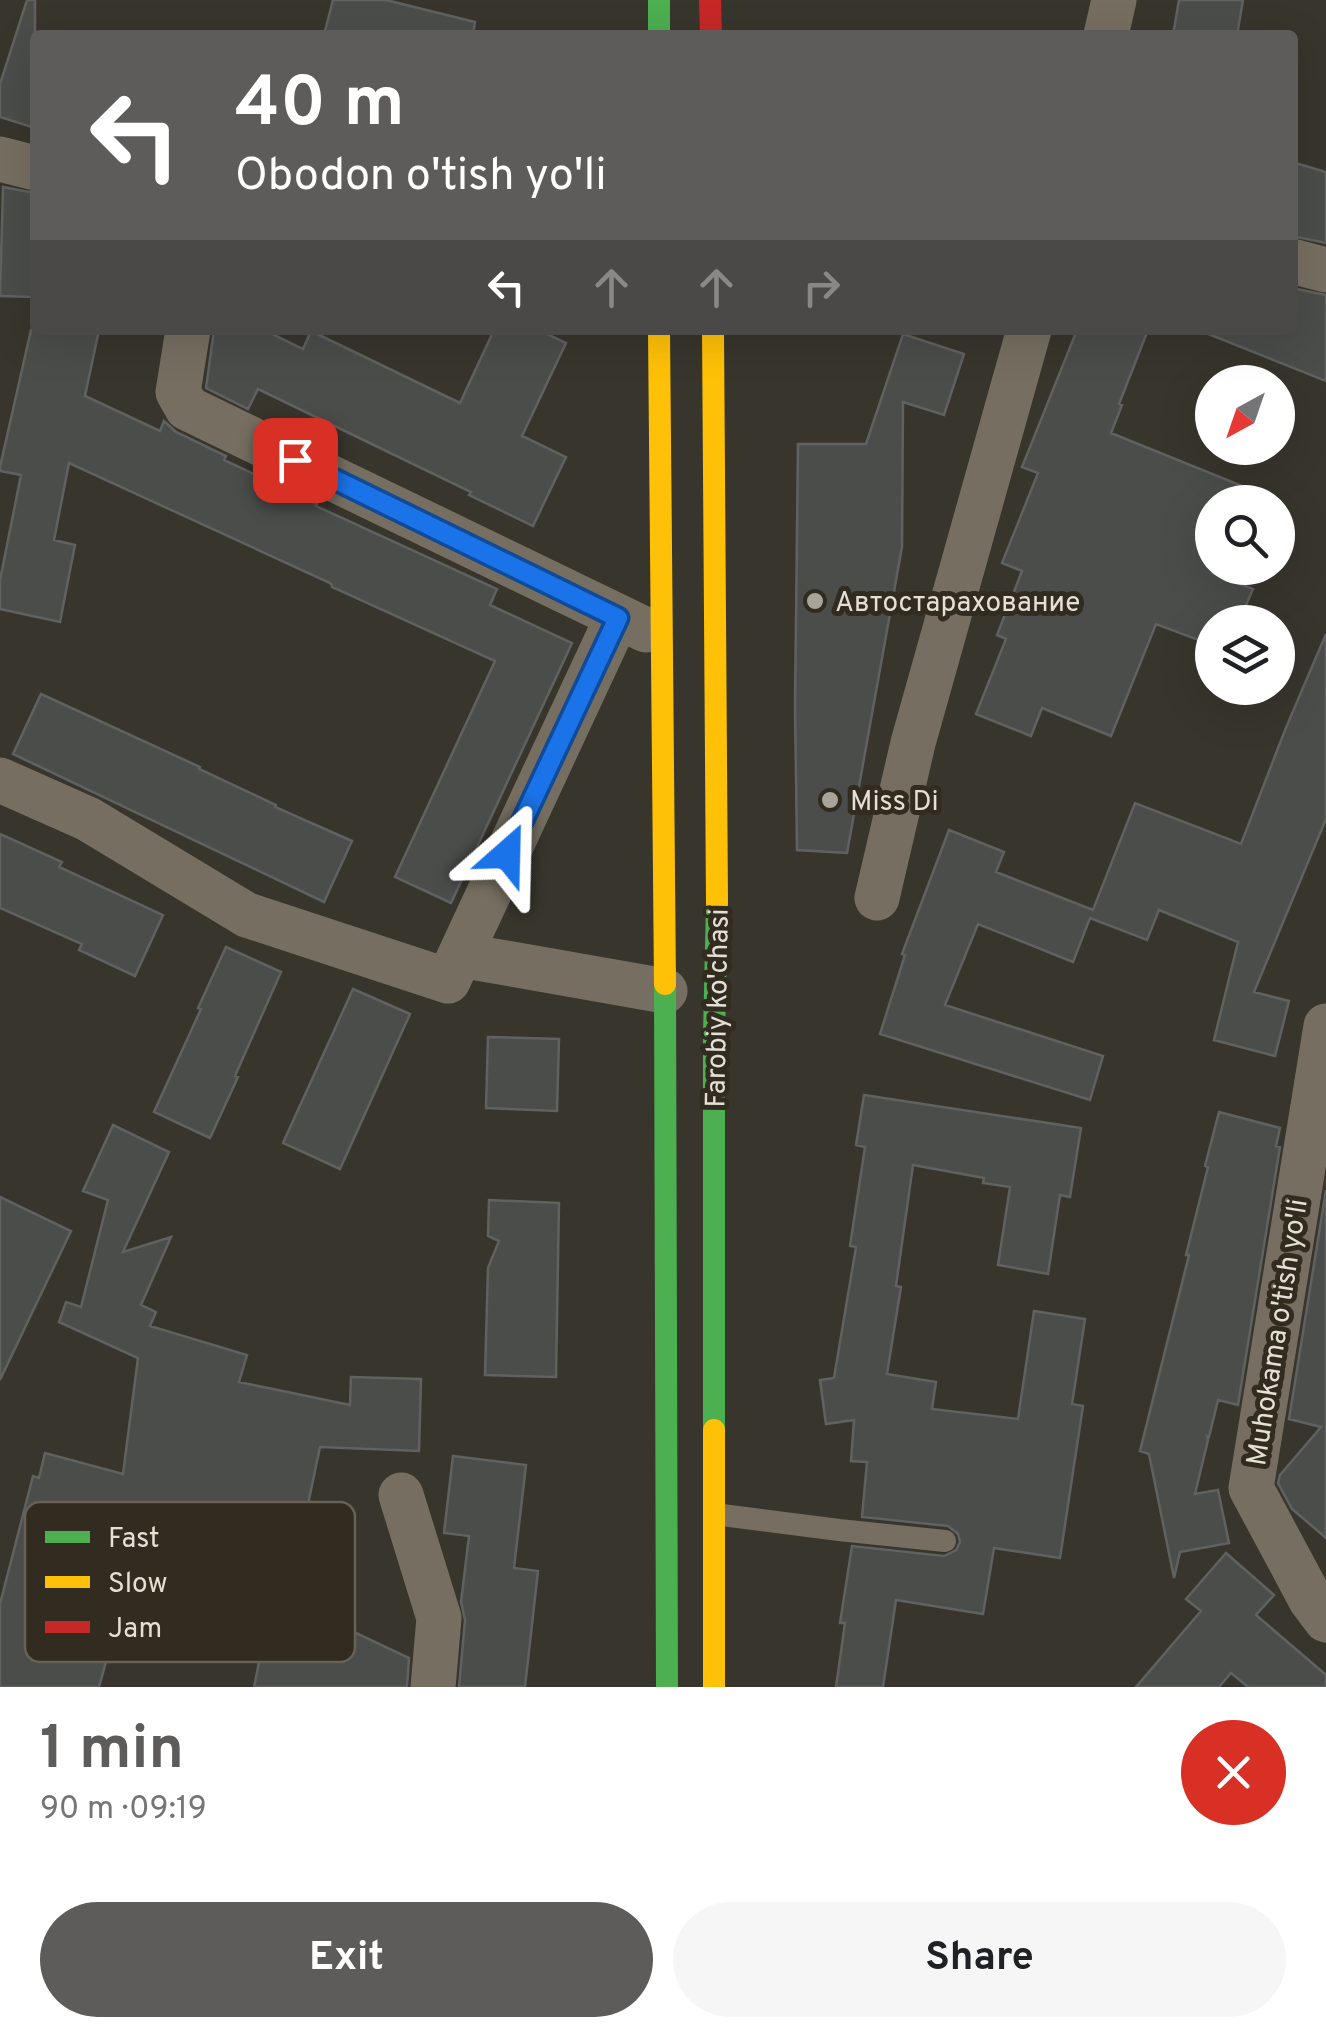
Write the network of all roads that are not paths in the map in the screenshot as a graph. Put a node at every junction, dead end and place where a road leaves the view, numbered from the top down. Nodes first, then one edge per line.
1 (659, 0) edge
2 (710, 0) edge
3 (1114, 0) edge
4 (659, 30) edge
5 (711, 30) edge
6 (1107, 30) edge
7 (0, 159) edge
8 (30, 167) edge
9 (1298, 263) edge
10 (1326, 270) edge
11 (187, 335) edge
12 (660, 335) edge
13 (713, 335) edge
14 (1027, 335) edge
15 (618, 618) junction
16 (662, 637) junction
17 (0, 780) edge
18 (877, 898) dead end
19 (460, 956) junction
20 (665, 990) junction
21 (1326, 1026) edge
22 (401, 1494) dead end
23 (714, 1514) junction
24 (944, 1540) dead end
25 (1321, 1601) edge
26 (432, 1687) edge
27 (667, 1687) edge
28 (714, 1687) edge

1 - 4 main road
2 - 5 main road
3 - 6 street
7 - 8 street
9 - 10 street
11 - 15 street
12 - 16 main road, Farobiy ko'chasi
13 - 23 main road, Farobiy ko'chasi
14 - 18 street
15 - 16 street
15 - 19 street
16 - 20 main road, Farobiy ko'chasi
17 - 19 street
19 - 20 street
20 - 27 main road, Farobiy ko'chasi
21 - 25 street, Muhokama o'tish yo'li
22 - 26 street
23 - 24 lane
23 - 28 main road, Farobiy ko'chasi

